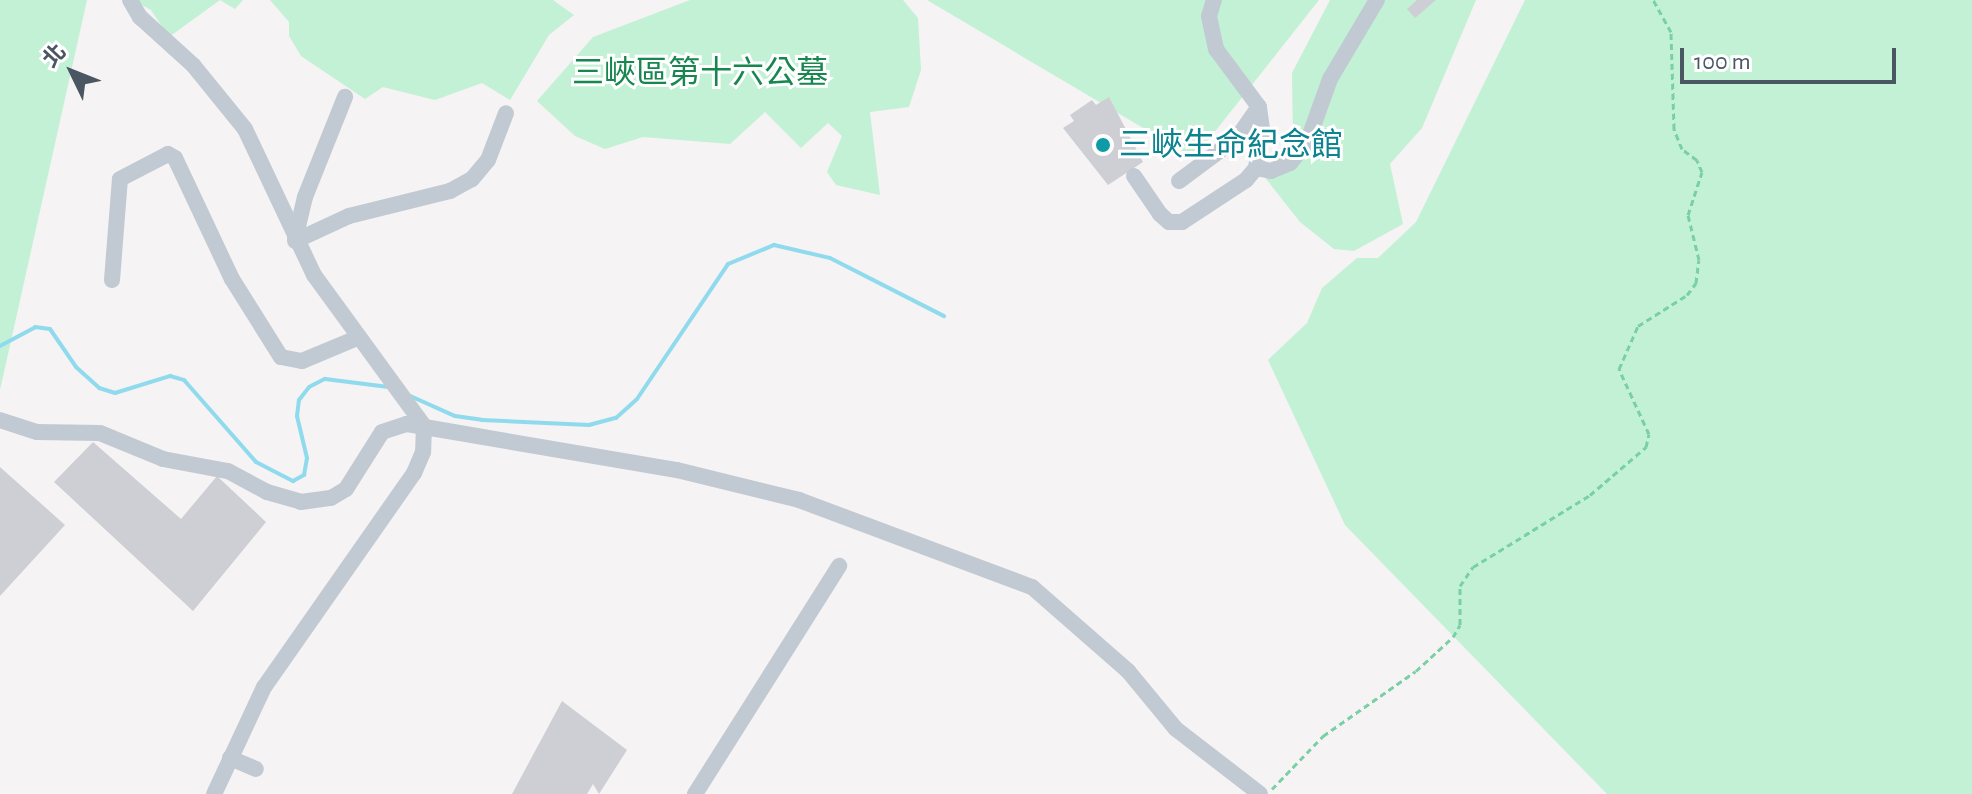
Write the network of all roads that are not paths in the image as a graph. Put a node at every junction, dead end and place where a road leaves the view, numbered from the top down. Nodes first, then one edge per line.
1 (115, 0) edge
2 (130, 0) edge
3 (1214, 0) edge
4 (1377, 0) edge
5 (140, 17) junction
6 (345, 97) dead end
7 (1259, 107) junction
8 (506, 113) dead end
9 (1256, 168) junction
10 (1134, 176) dead end
11 (1179, 181) dead end
12 (295, 241) junction
13 (112, 280) dead end
14 (357, 338) junction
15 (0, 420) edge
16 (424, 426) junction
17 (839, 566) dead end
18 (230, 758) junction
19 (256, 769) dead end
20 (214, 794) edge
21 (695, 794) edge
22 (1260, 794) edge

1 - 5 lane
2 - 5 lane
3 - 7 lane
4 - 9 lane
5 - 12 lane
6 - 12 lane
7 - 9 lane
7 - 11 lane
8 - 12 lane
9 - 10 lane
12 - 14 lane
13 - 14 lane
14 - 16 lane
15 - 16 lane
16 - 18 lane
16 - 22 lane
17 - 21 lane
18 - 19 lane
18 - 20 lane

